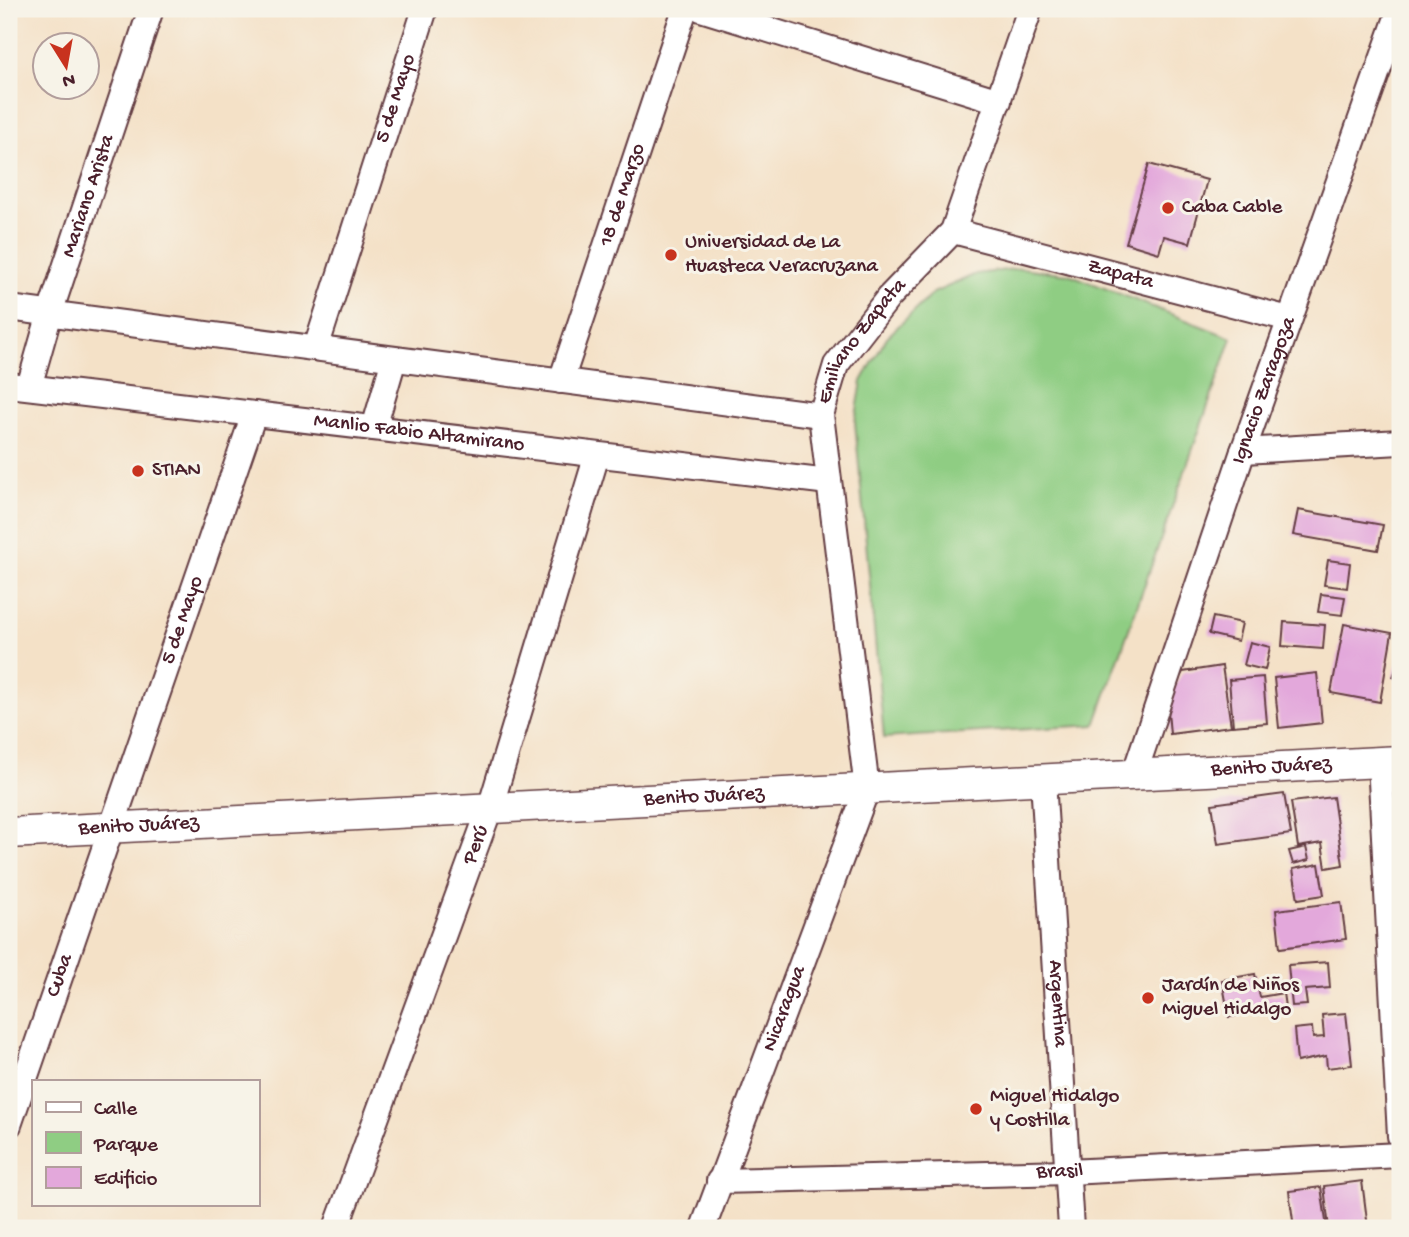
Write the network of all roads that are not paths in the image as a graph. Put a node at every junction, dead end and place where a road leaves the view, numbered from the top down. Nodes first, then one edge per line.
1 (151, 9) edge
2 (425, 9) edge
3 (685, 9) edge
4 (701, 9) edge
5 (1030, 9) edge
6 (1400, 9) edge
7 (999, 101) junction
8 (953, 231) junction
9 (9, 308) edge
10 (50, 313) junction
11 (1289, 319) junction
12 (316, 348) junction
13 (394, 359) junction
14 (561, 381) junction
15 (19, 386) edge
16 (254, 414) junction
17 (821, 415) junction
18 (374, 428) junction
19 (1400, 442) edge
20 (1243, 451) junction
21 (597, 454) junction
22 (829, 482) junction
23 (1390, 762) edge
24 (1134, 775) junction
25 (1043, 780) junction
26 (867, 789) junction
27 (490, 808) junction
28 (111, 828) junction
29 (9, 833) edge
30 (9, 1125) edge
31 (1400, 1136) edge
32 (1400, 1155) edge
33 (1068, 1172) junction
34 (719, 1181) junction
35 (336, 1228) edge
36 (703, 1228) edge
37 (1071, 1228) edge

1 - 10 street, Mariano Arista
2 - 12 street, 5 de Mayo
3 - 14 street, 18 de Marzo
4 - 7 street
5 - 7 street, Emiliano Zapata
6 - 11 street, Ignacio Zaragoza
7 - 8 street, Emiliano Zapata
8 - 11 street, Zapata
8 - 17 street, Emiliano Zapata
9 - 10 street
10 - 12 street
10 - 15 street, Mariano Arista
11 - 20 street, Ignacio Zaragoza
12 - 13 street
13 - 14 street
13 - 18 street
14 - 17 street
15 - 16 street, Manlio Fabio Altamirano
16 - 18 street, Manlio Fabio Altamirano
16 - 28 street, 5 de Mayo
17 - 22 street, Emiliano Zapata
18 - 21 street, Manlio Fabio Altamirano
19 - 20 street
20 - 24 street, Ignacio Zaragoza
21 - 22 street, Manlio Fabio Altamirano
21 - 27 street, Perú
22 - 26 street, Emiliano Zapata
23 - 24 street, Benito Juárez
23 - 31 street
24 - 25 street, Benito Juárez
25 - 26 street, Benito Juárez
25 - 33 street, Argentina
26 - 27 street, Benito Juárez
26 - 34 street, Nicaragua
27 - 28 street, Benito Juárez
27 - 35 street, Perú
28 - 29 street, Benito Juárez
28 - 30 street, Cuba
32 - 33 street, Brasil
33 - 34 street, Brasil
33 - 37 street, Argentina
34 - 36 street, Nicaragua

